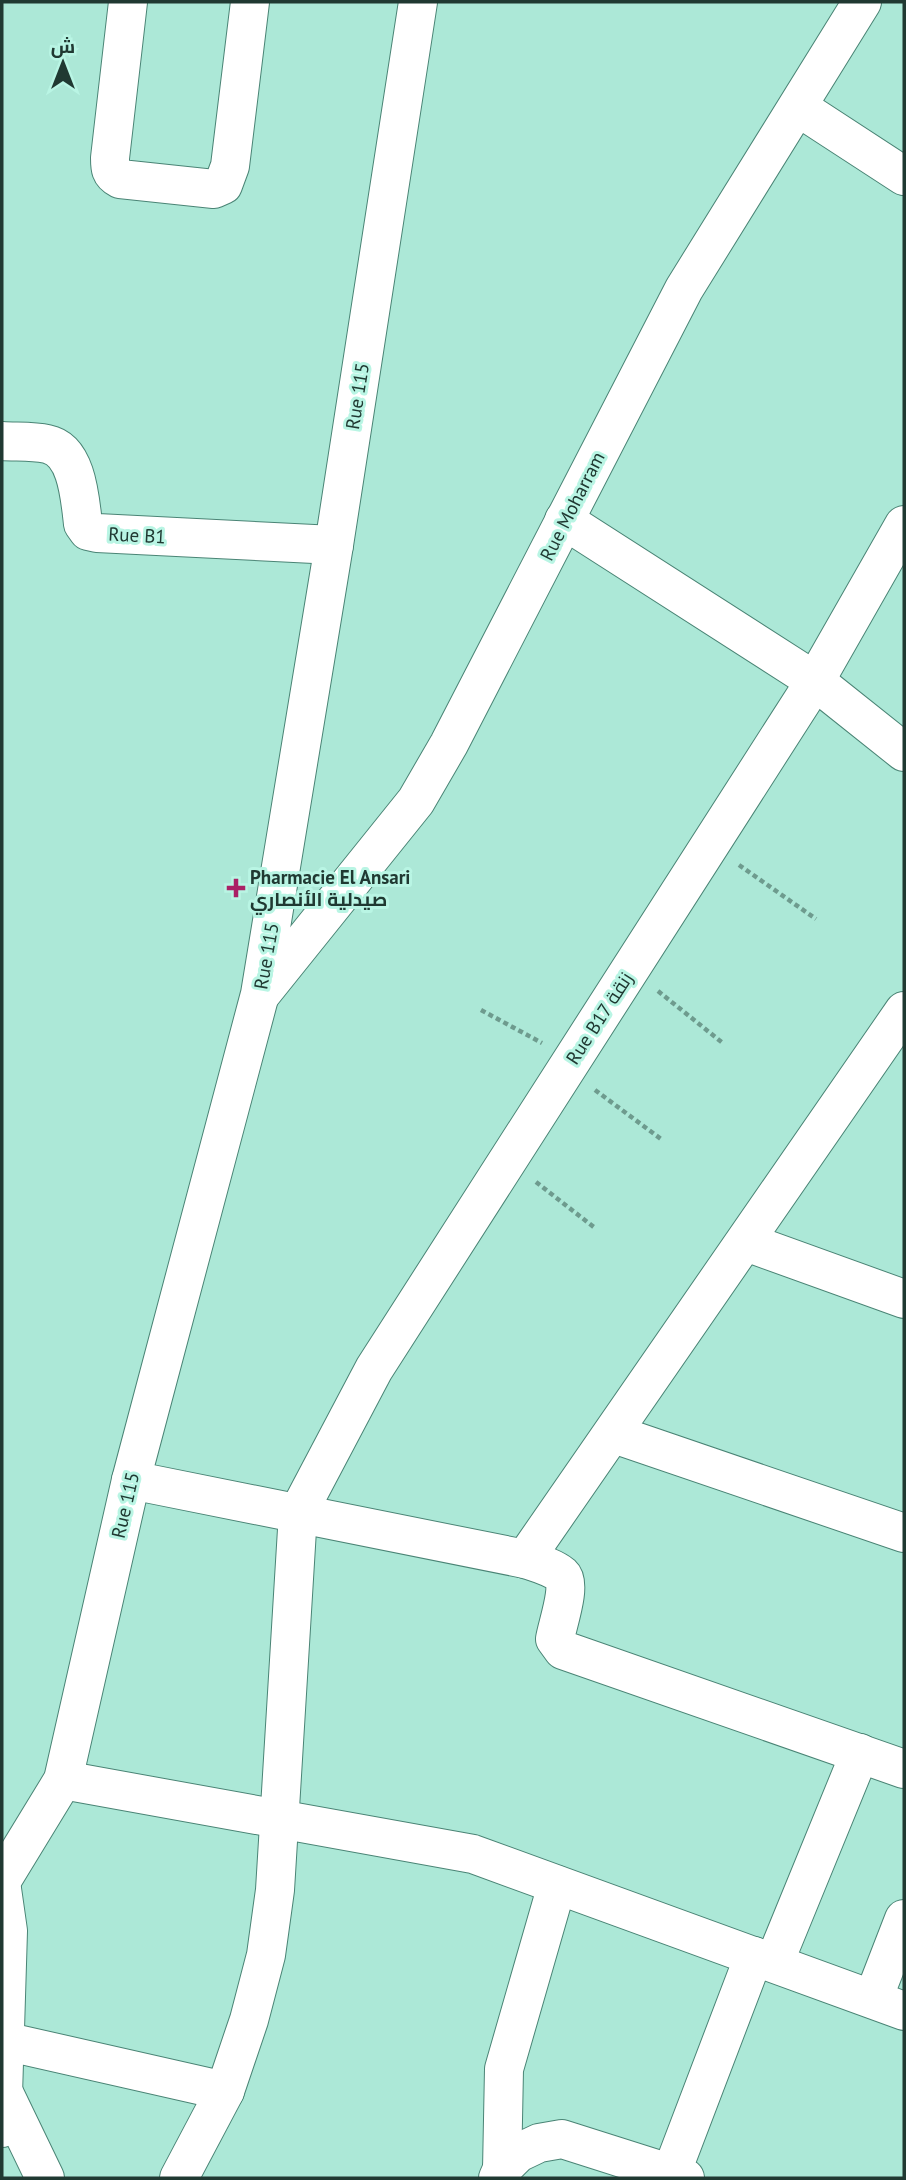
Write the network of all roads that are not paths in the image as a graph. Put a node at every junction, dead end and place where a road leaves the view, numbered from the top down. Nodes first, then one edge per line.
1 (128, 2) edge
2 (250, 2) edge
3 (418, 2) edge
4 (862, 2) edge
5 (797, 107) junction
6 (904, 176) edge
7 (2, 441) edge
8 (564, 520) junction
9 (904, 525) edge
10 (334, 545) junction
11 (815, 681) junction
12 (904, 751) edge
13 (260, 994) junction
14 (904, 1011) edge
15 (746, 1242) junction
16 (904, 1299) edge
17 (614, 1434) junction
18 (131, 1480) junction
19 (298, 1513) junction
20 (904, 1533) edge
21 (525, 1559) junction
22 (860, 1753) junction
23 (904, 1769) edge
24 (63, 1780) junction
25 (279, 1820) junction
26 (2, 1880) edge
27 (557, 1885) junction
28 (2, 1889) edge
29 (904, 1919) edge
30 (5, 1932) edge
31 (764, 1960) junction
32 (888, 2005) edge
33 (3, 2083) edge
34 (225, 2091) junction
35 (500, 2174) edge
36 (678, 2176) edge
37 (45, 2178) edge
38 (179, 2178) edge

1 - 2 street
3 - 10 street, Rue 115
4 - 5 street, Rue Moharram
5 - 6 street
5 - 8 street, Rue Moharram
7 - 10 street, Rue B1
8 - 11 street
8 - 13 street, Rue Moharram
9 - 11 street, Rue B17 زنقة
10 - 13 street, Rue 115
11 - 12 street
11 - 19 street, Rue B17 زنقة
13 - 18 street, Rue 115
14 - 15 street
15 - 16 street
15 - 17 street
17 - 20 street
17 - 21 street
18 - 19 street
18 - 24 street, Rue 115
19 - 21 street
19 - 25 street
21 - 22 street
22 - 23 street
22 - 31 street
24 - 25 street
24 - 26 street, Rue 115
25 - 27 street
25 - 34 street
27 - 31 street
27 - 35 street
28 - 30 street
29 - 32 street
30 - 33 street
31 - 32 street
31 - 36 street
33 - 34 street
33 - 37 street
34 - 38 street
35 - 36 street

